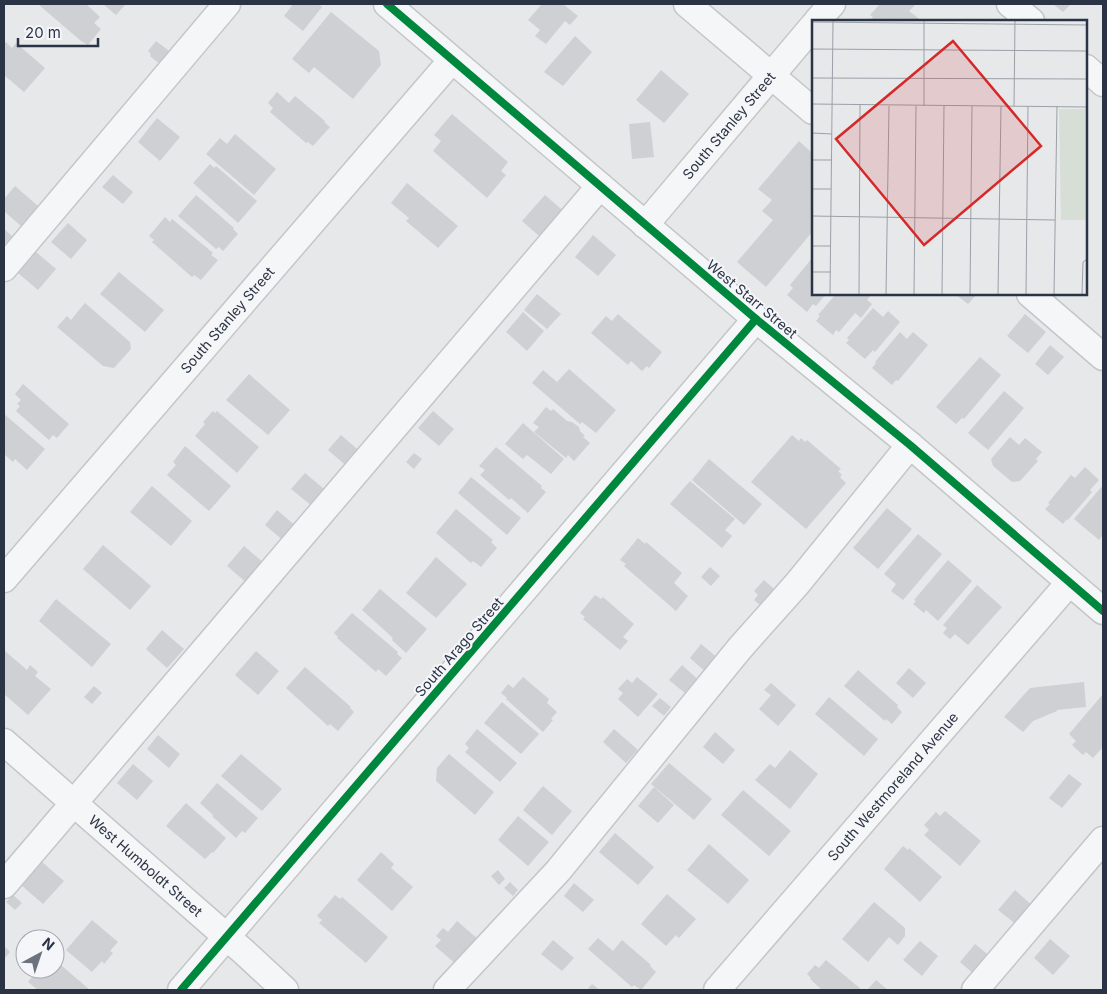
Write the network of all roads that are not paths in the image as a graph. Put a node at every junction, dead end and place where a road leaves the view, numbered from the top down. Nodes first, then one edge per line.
1 (228, 4) edge
2 (387, 4) edge
3 (688, 4) edge
4 (832, 4) edge
5 (1010, 4) edge
6 (818, 20) edge
7 (1030, 20) edge
8 (812, 27) edge
9 (452, 60) junction
10 (1087, 69) edge
11 (771, 76) junction
12 (1103, 83) edge
13 (812, 110) edge
14 (600, 186) junction
15 (645, 225) junction
16 (4, 268) edge
17 (1031, 295) edge
18 (756, 320) junction
19 (1103, 357) edge
20 (910, 445) junction
21 (4, 579) edge
22 (1069, 583) junction
23 (1103, 611) edge
24 (4, 742) edge
25 (74, 804) junction
26 (1103, 840) edge
27 (4, 885) edge
28 (227, 937) junction
29 (181, 990) edge
30 (285, 990) edge
31 (447, 990) edge
32 (717, 990) edge
33 (975, 990) edge

1 - 16 street
2 - 9 street, West Starr Street
3 - 11 street
4 - 6 street
5 - 7 street
8 - 11 street, South Stanley Street
9 - 14 street, West Starr Street
9 - 21 street, South Stanley Street
10 - 12 street
11 - 13 street
11 - 15 street, South Stanley Street
14 - 15 street, West Starr Street
14 - 25 street
15 - 18 street, West Starr Street
17 - 19 street
18 - 20 street, West Starr Street
18 - 28 street, South Arago Street
20 - 22 street, West Starr Street
20 - 31 street
22 - 23 street, West Starr Street
22 - 32 street, South Westmoreland Avenue
24 - 25 street, West Humboldt Street
25 - 27 street
25 - 28 street, West Humboldt Street
26 - 33 street
28 - 29 street, South Arago Street
28 - 30 street, West Humboldt Street

